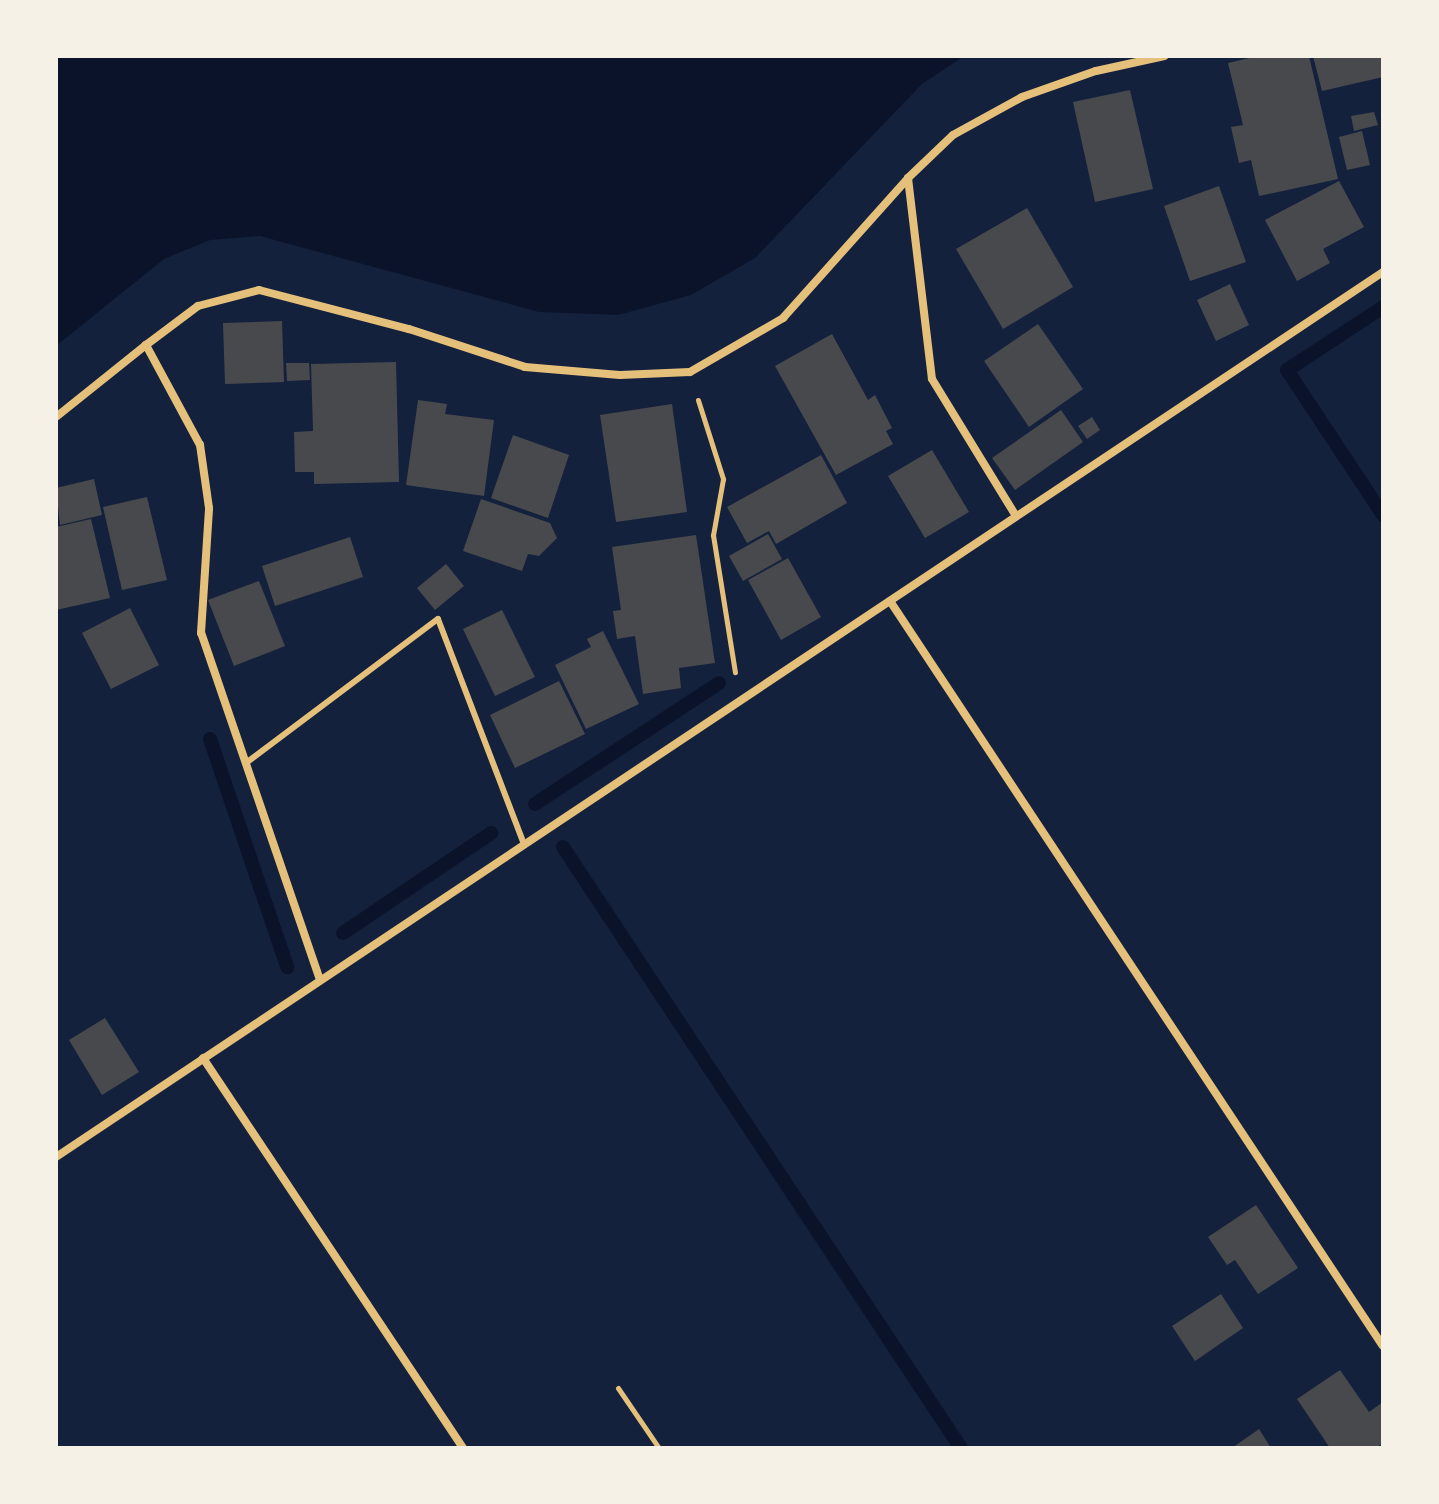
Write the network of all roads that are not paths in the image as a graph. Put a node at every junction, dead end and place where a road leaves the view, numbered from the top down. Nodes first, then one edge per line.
1 (1164, 56) edge
2 (908, 178) junction
3 (1383, 272) edge
4 (146, 345) junction
5 (56, 417) edge
6 (1016, 516) junction
7 (890, 601) junction
8 (246, 763) junction
9 (524, 844) junction
10 (319, 977) junction
11 (203, 1058) junction
12 (56, 1157) edge
13 (1383, 1346) edge
14 (463, 1448) edge

1 - 2 street
2 - 4 street
2 - 6 street
3 - 6 street
4 - 5 street
4 - 8 street
6 - 7 street
7 - 9 street
7 - 13 street
8 - 9 lane
8 - 10 street
9 - 10 street
10 - 11 street
11 - 12 street
11 - 14 street

